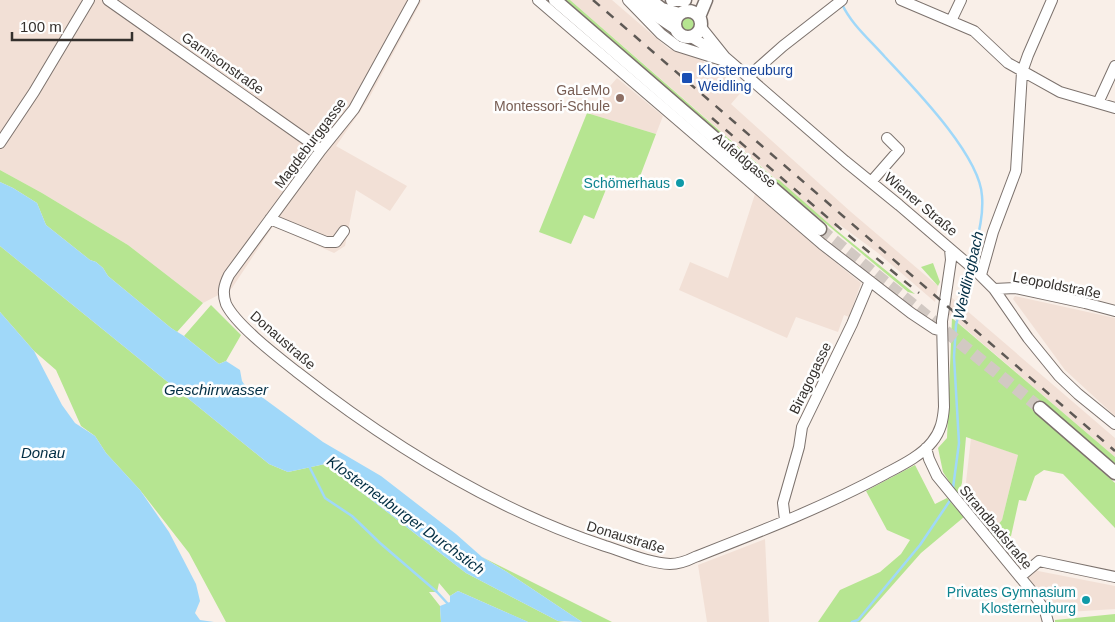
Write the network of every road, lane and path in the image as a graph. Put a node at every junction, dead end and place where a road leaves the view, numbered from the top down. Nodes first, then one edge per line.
1 (89, 0) edge
2 (108, 0) edge
3 (414, 0) edge
4 (538, 0) edge
5 (554, 0) edge
6 (628, 0) edge
7 (634, 0) edge
8 (650, 0) edge
9 (672, 0) edge
10 (698, 0) edge
11 (706, 0) edge
12 (842, 0) edge
13 (901, 0) edge
14 (961, 0) edge
15 (1052, 0) edge
16 (829, 6) edge
17 (690, 14) edge
18 (951, 21) junction
19 (674, 27) junction
20 (691, 37) junction
21 (725, 57) junction
22 (734, 64) junction
23 (1115, 66) edge
24 (1022, 72) junction
25 (748, 77) junction
26 (1098, 103) junction
27 (1115, 108) edge
28 (887, 138) dead end
29 (0, 143) edge
30 (321, 150) junction
31 (871, 182) junction
32 (270, 219) junction
33 (820, 229) tunnel mouth
34 (344, 231) dead end
35 (950, 248) junction
36 (979, 273) junction
37 (870, 282) junction
38 (994, 289) junction
39 (224, 298) joint
40 (1115, 311) edge
41 (942, 332) junction
42 (1040, 408) tunnel mouth
43 (1115, 424) edge
44 (926, 448) junction
45 (1115, 473) edge
46 (784, 517) junction
47 (1115, 576) edge
48 (1020, 577) junction
49 (1048, 620) edge

1 - 29 street
2 - 30 street, Garnisonstraße
3 - 30 street, Magdeburggasse
4 - 37 street, Aufeldgasse
5 - 33 main road
6 - 22 street, Wiener Straße
7 - 19 main road
8 - 17 main road, Wiener Straße
9 - 17 main road
10 - 17 main road
11 - 17 main road
12 - 16 street
13 - 18 street
14 - 18 street
15 - 24 street
16 - 25 street
17 - 19 main road
17 - 20 main road
17 - 21 street, Wiener Straße
18 - 24 street
19 - 20 main road
20 - 21 street, Wiener Straße
21 - 22 street, Wiener Straße
22 - 25 street, Wiener Straße
23 - 26 street
24 - 26 street
24 - 36 street
25 - 31 street, Wiener Straße
26 - 27 street
28 - 31 street
30 - 32 street, Magdeburggasse
31 - 35 street, Wiener Straße
32 - 34 street
32 - 39 street, Magdeburggasse
35 - 36 street, Wiener Straße
35 - 41 street, Donaustraße
36 - 38 street, Wiener Straße
37 - 41 street, Aufeldgasse
37 - 46 street, Biragogasse
38 - 40 street, Leopoldstraße
38 - 43 street, Wiener Straße
39 - 46 street, Donaustraße
41 - 44 street, Donaustraße
42 - 45 main road
44 - 46 street, Donaustraße
44 - 48 street, Strandbadstraße
47 - 48 street
48 - 49 street, Strandbadstraße

